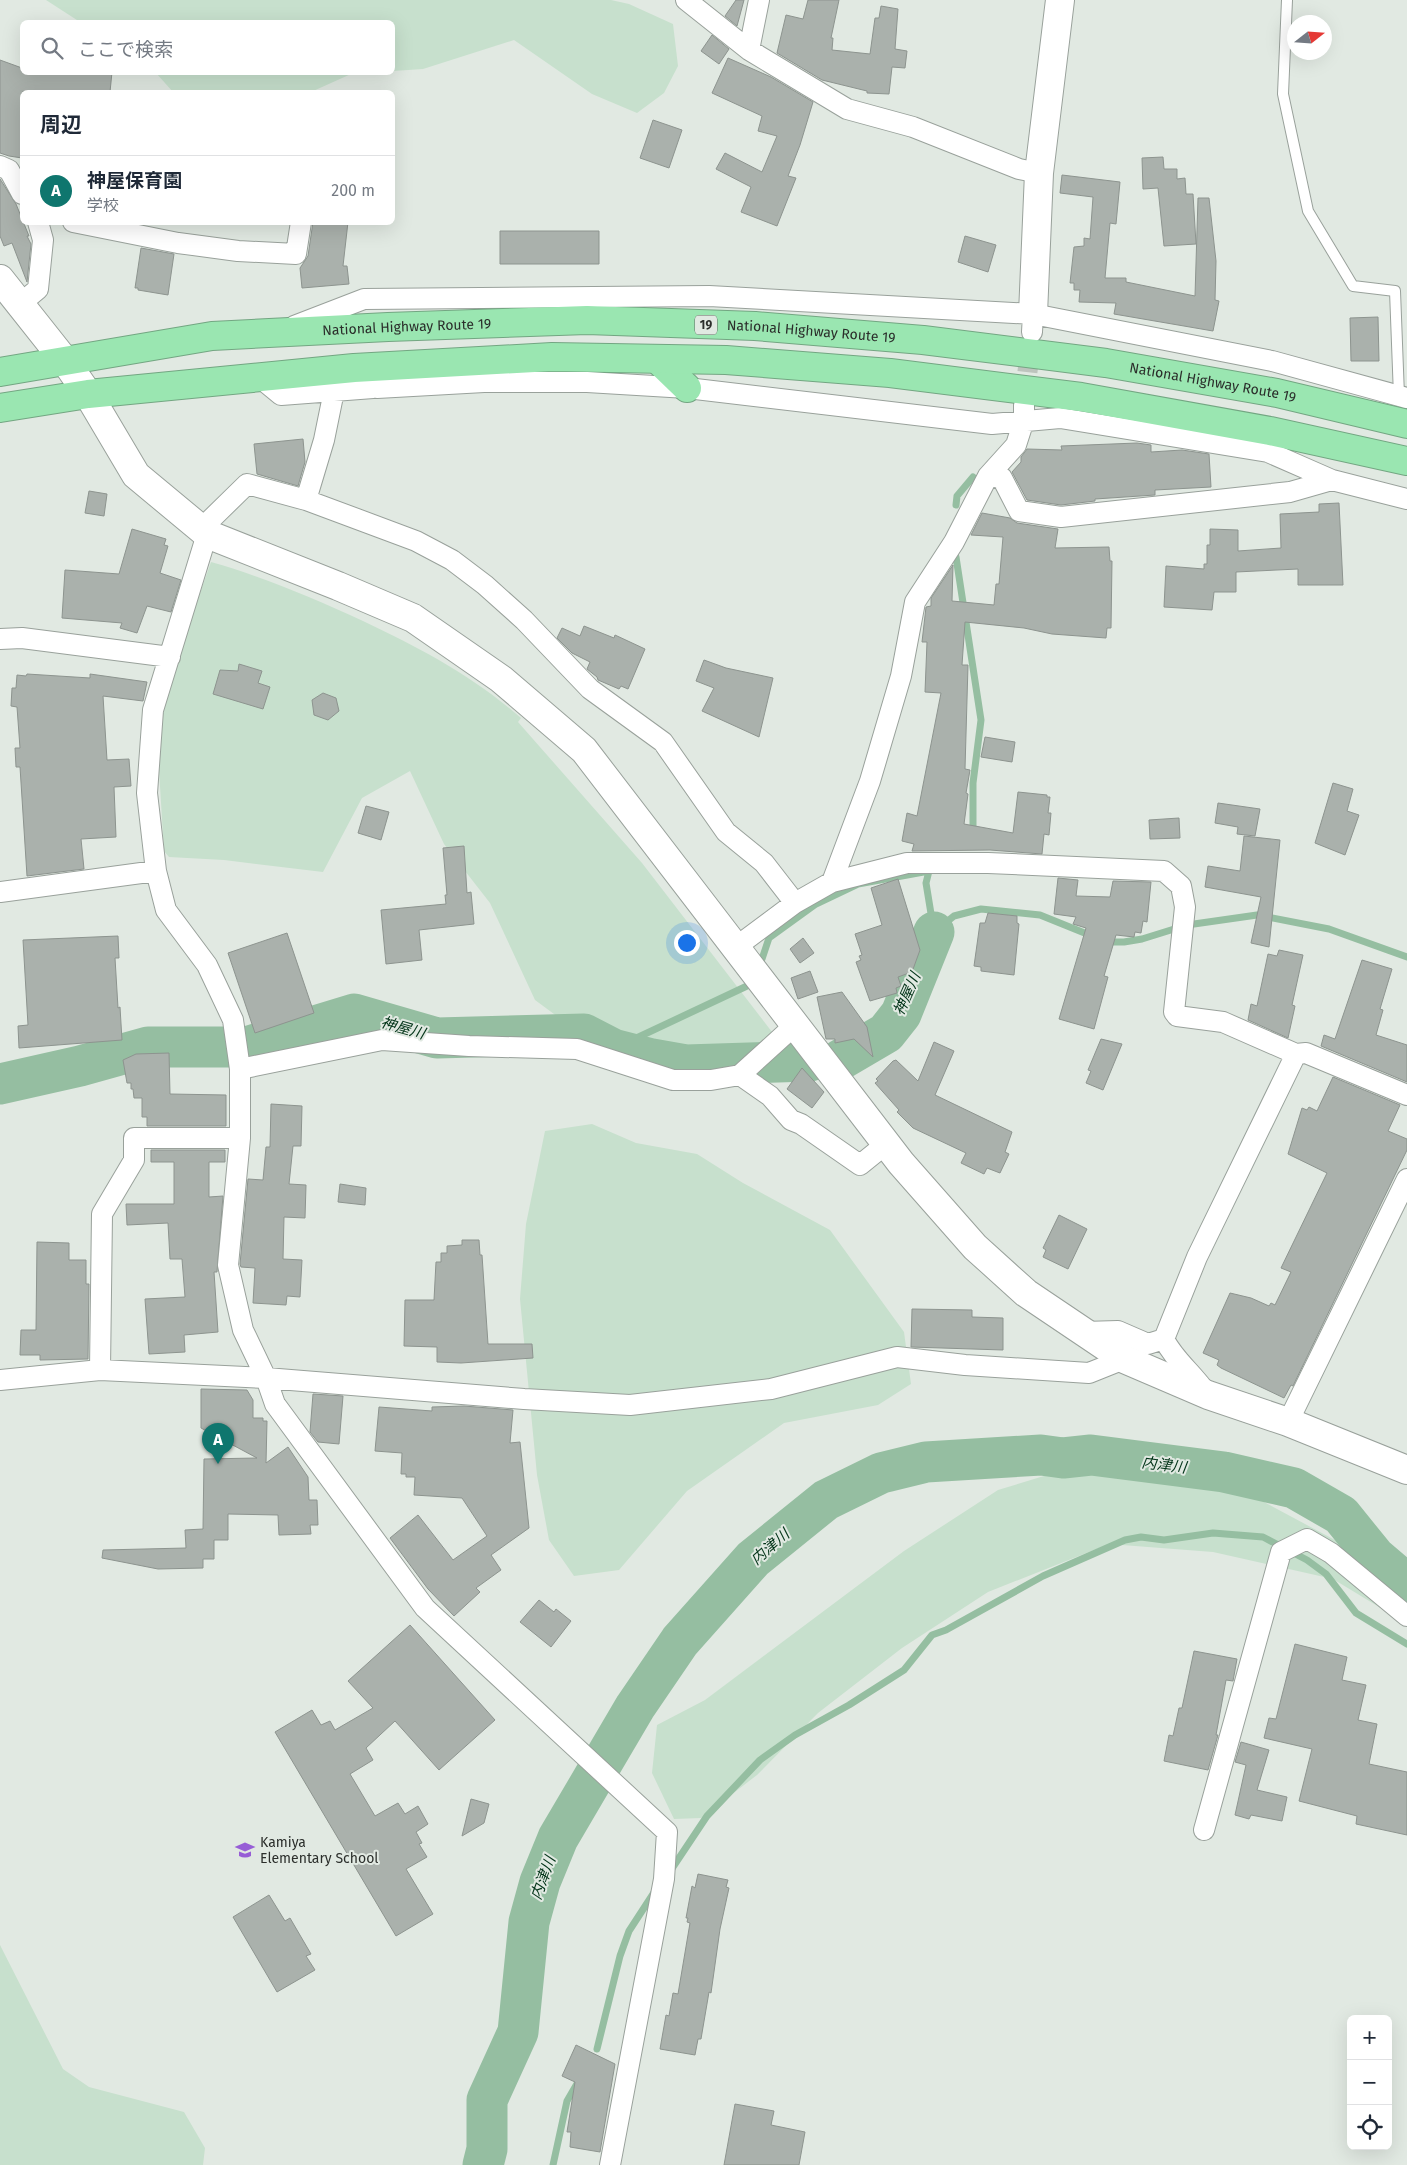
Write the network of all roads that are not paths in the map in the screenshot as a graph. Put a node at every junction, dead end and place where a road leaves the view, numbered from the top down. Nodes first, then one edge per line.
1 (686, 0) edge
2 (759, 0) edge
3 (1060, 0) edge
4 (1287, 0) edge
5 (749, 50) junction
6 (0, 166) edge
7 (1039, 174) junction
8 (20, 190) edge
9 (39, 225) edge
10 (88, 225) edge
11 (301, 225) edge
12 (0, 280) edge
13 (20, 304) junction
14 (1033, 323) junction
15 (277, 333) junction
16 (657, 359) junction
17 (65, 361) junction
18 (0, 372) edge
19 (334, 381) junction
20 (687, 388) junction
21 (88, 394) junction
22 (1403, 397) edge
23 (0, 408) edge
24 (1024, 413) junction
25 (1407, 424) edge
26 (1407, 461) edge
27 (988, 476) junction
28 (1332, 480) junction
29 (1407, 499) edge
30 (306, 500) junction
31 (204, 532) junction
32 (0, 639) edge
33 (170, 657) junction
34 (156, 871) junction
35 (832, 882) junction
36 (0, 892) edge
37 (796, 903) junction
38 (736, 947) junction
39 (795, 1025) junction
40 (1296, 1054) junction
41 (748, 1067) junction
42 (240, 1068) junction
43 (1407, 1095) edge
44 (240, 1138) junction
45 (886, 1144) junction
46 (1407, 1179) edge
47 (1084, 1332) junction
48 (1164, 1339) junction
49 (1124, 1359) junction
50 (100, 1370) junction
51 (266, 1378) junction
52 (0, 1380) edge
53 (1208, 1395) junction
54 (1288, 1422) junction
55 (1407, 1470) edge
56 (1407, 1616) edge
57 (1204, 1830) dead end
58 (610, 2165) edge

1 - 5 street
2 - 5 street
3 - 7 street
4 - 22 lane
5 - 7 street
6 - 8 street
7 - 14 street
9 - 13 street
10 - 11 street
12 - 13 street
13 - 17 street
14 - 15 street
14 - 22 street
15 - 17 highway, National Highway Route 19 / 19
15 - 25 highway, National Highway Route 19 / 19
16 - 19 highway
16 - 20 highway
16 - 26 highway
17 - 18 highway, National Highway Route 19 / 19
17 - 21 street
19 - 20 street
19 - 21 highway
19 - 30 street
20 - 24 street
21 - 23 highway
21 - 31 street
24 - 27 street
24 - 28 street
27 - 28 street
27 - 35 street
28 - 29 street
30 - 31 street
30 - 37 street
31 - 33 street
31 - 38 street
32 - 33 street
33 - 34 street
34 - 36 street
34 - 42 street
35 - 37 street
35 - 40 street
37 - 38 street
38 - 39 street
39 - 41 street
39 - 45 street
40 - 43 street
40 - 48 street
41 - 42 street
41 - 45 street
42 - 44 street
44 - 50 street
44 - 51 street
45 - 47 street
46 - 54 street
47 - 48 street
47 - 49 street
48 - 53 street
49 - 51 street
49 - 53 street
50 - 51 street
50 - 52 street
51 - 58 street
53 - 54 street
54 - 55 street
56 - 57 street

